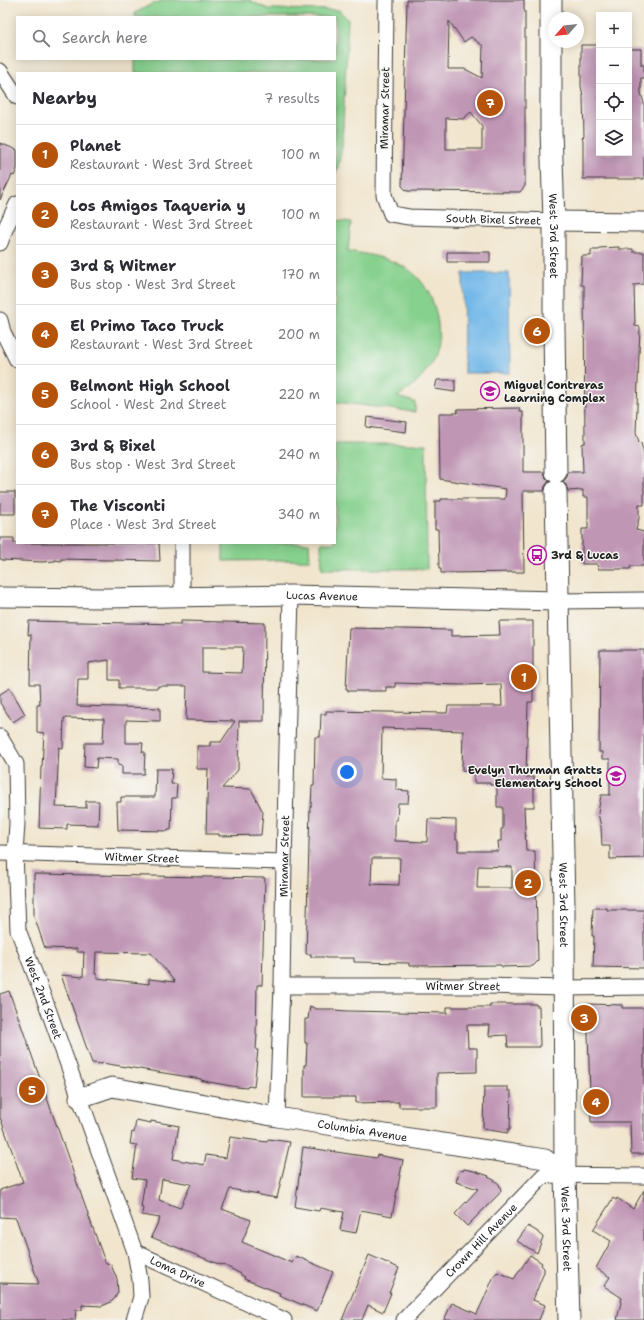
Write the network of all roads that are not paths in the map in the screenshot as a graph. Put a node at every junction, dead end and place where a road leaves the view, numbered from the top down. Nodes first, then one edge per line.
1 (386, 0) edge
2 (551, 0) edge
3 (0, 71) edge
4 (16, 95) edge
5 (16, 206) edge
6 (392, 214) joint
7 (554, 222) junction
8 (644, 222) edge
9 (0, 243) edge
10 (0, 320) edge
11 (16, 358) edge
12 (182, 544) edge
13 (291, 595) junction
14 (182, 596) junction
15 (0, 597) edge
16 (644, 600) edge
17 (558, 601) junction
18 (0, 737) edge
19 (0, 853) edge
20 (15, 853) junction
21 (284, 862) junction
22 (282, 986) junction
23 (644, 987) edge
24 (564, 988) junction
25 (79, 1098) junction
26 (277, 1117) junction
27 (565, 1175) junction
28 (644, 1176) edge
29 (135, 1252) junction
30 (134, 1320) edge
31 (284, 1320) edge
32 (404, 1320) edge
33 (569, 1320) edge

1 - 6 street, Miramar Street
2 - 7 main road, West 3rd Street
3 - 4 street
5 - 9 street
6 - 7 street, South Bixel Street
7 - 8 street, South Bixel Street
7 - 17 main road, West 3rd Street
10 - 11 street
12 - 14 street
13 - 14 street, Lucas Avenue
13 - 17 street, Lucas Avenue
13 - 21 street, Miramar Street
14 - 15 street, Lucas Avenue
16 - 17 street, Lucas Avenue
17 - 24 main road, West 3rd Street
18 - 20 street, West 2nd Street
19 - 20 street, Witmer Street
20 - 21 street, Witmer Street
20 - 25 street, West 2nd Street
21 - 22 street, Miramar Street
22 - 24 street, Witmer Street
22 - 26 street, Miramar Street
23 - 24 street, Witmer Street
24 - 27 main road, West 3rd Street
25 - 26 street, Columbia Avenue
25 - 29 street, West 2nd Street
26 - 27 street, Columbia Avenue
27 - 28 street
27 - 32 street, Crown Hill Avenue
27 - 33 main road, West 3rd Street
29 - 30 street, Loma Drive
29 - 31 street, Loma Drive

